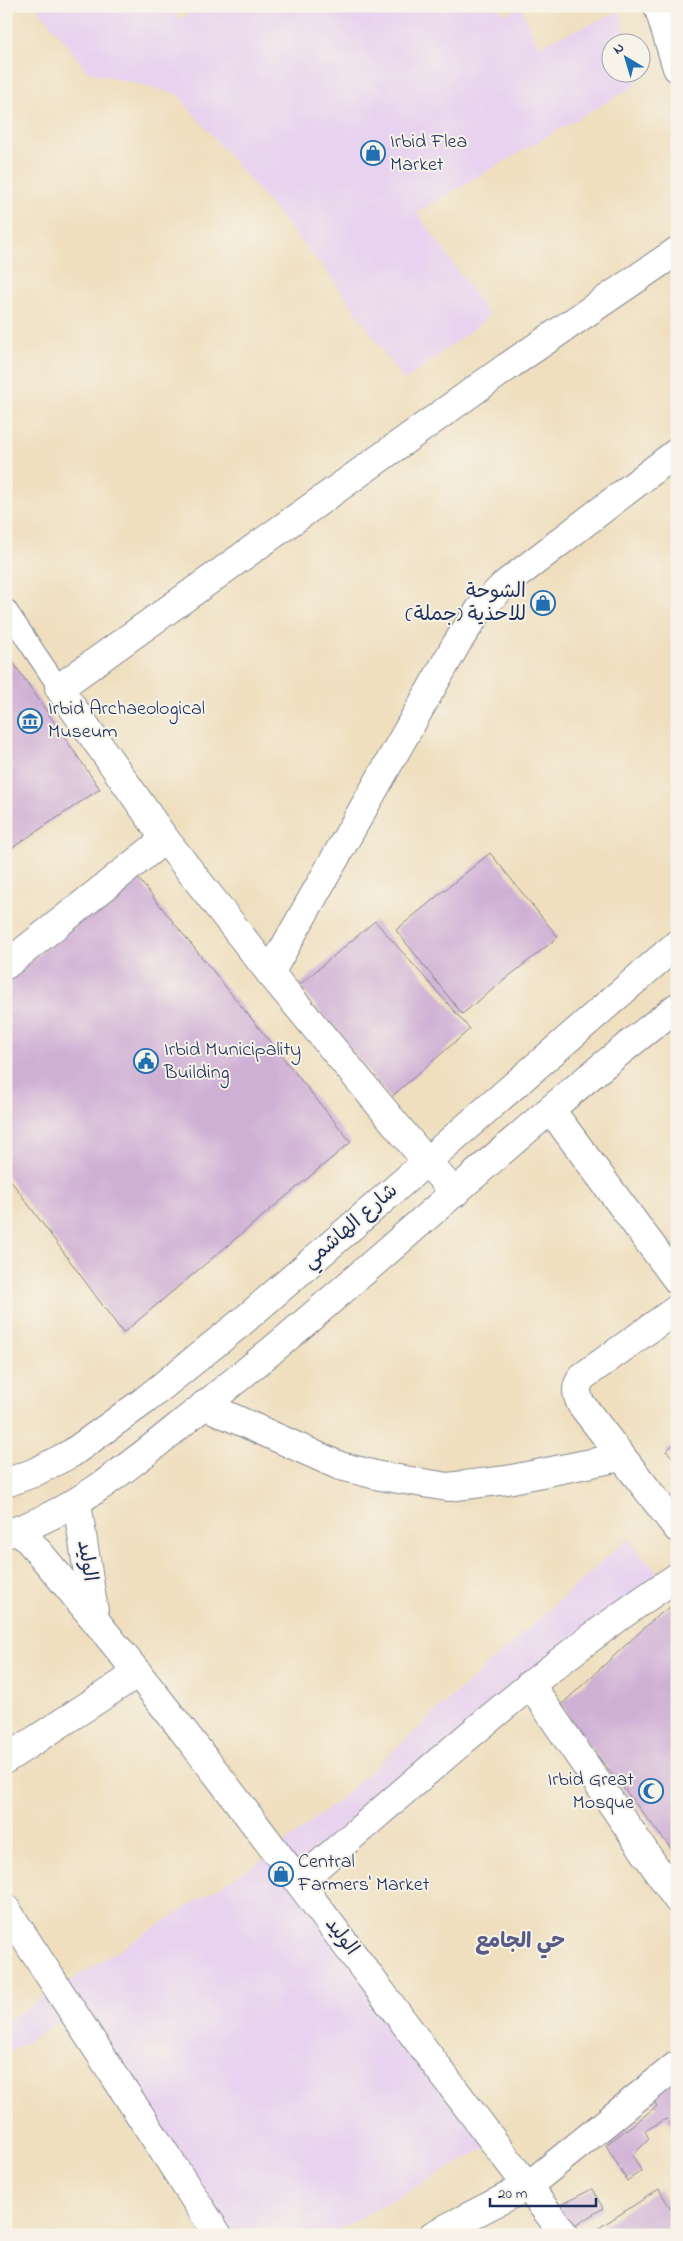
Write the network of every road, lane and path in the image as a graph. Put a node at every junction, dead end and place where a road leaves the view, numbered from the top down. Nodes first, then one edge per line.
1 (658, 6) edge
2 (676, 64) edge
3 (677, 251) edge
4 (677, 452) edge
5 (6, 609) edge
6 (59, 688) junction
7 (165, 839) junction
8 (677, 944) edge
9 (6, 965) edge
10 (270, 973) junction
11 (677, 1007) edge
12 (551, 1110) junction
13 (427, 1162) junction
14 (455, 1193) junction
15 (677, 1280) edge
16 (677, 1309) edge
17 (204, 1405) junction
18 (621, 1456) junction
19 (6, 1483) edge
20 (77, 1503) junction
21 (677, 1528) edge
22 (13, 1532) edge
23 (677, 1577) edge
24 (95, 1618) junction
25 (138, 1673) junction
26 (530, 1684) junction
27 (6, 1759) edge
28 (300, 1881) junction
29 (677, 1899) edge
30 (6, 1910) edge
31 (677, 2065) edge
32 (528, 2186) junction
33 (218, 2235) edge
34 (433, 2235) edge
35 (565, 2235) edge

1 - 2 street
3 - 6 street
4 - 10 street
5 - 6 lane
6 - 7 street
7 - 9 street
7 - 10 street
8 - 13 street, شارع الهاشمي
10 - 13 street
11 - 12 street, شارع الهاشمي
12 - 14 street, شارع الهاشمي
12 - 15 street
13 - 14 street
13 - 19 street, شارع الهاشمي
14 - 17 street, شارع الهاشمي
16 - 18 street
17 - 18 street
17 - 20 street, شارع الهاشمي
18 - 21 street
20 - 22 street, شارع الهاشمي
20 - 24 street, الوليد
22 - 24 street, الوليد
23 - 26 street
24 - 25 street, الوليد
25 - 27 street
25 - 28 street, الوليد
26 - 28 street
26 - 29 street
28 - 32 street, الوليد
30 - 33 street
31 - 32 street
32 - 34 street
32 - 35 street, الوليد

